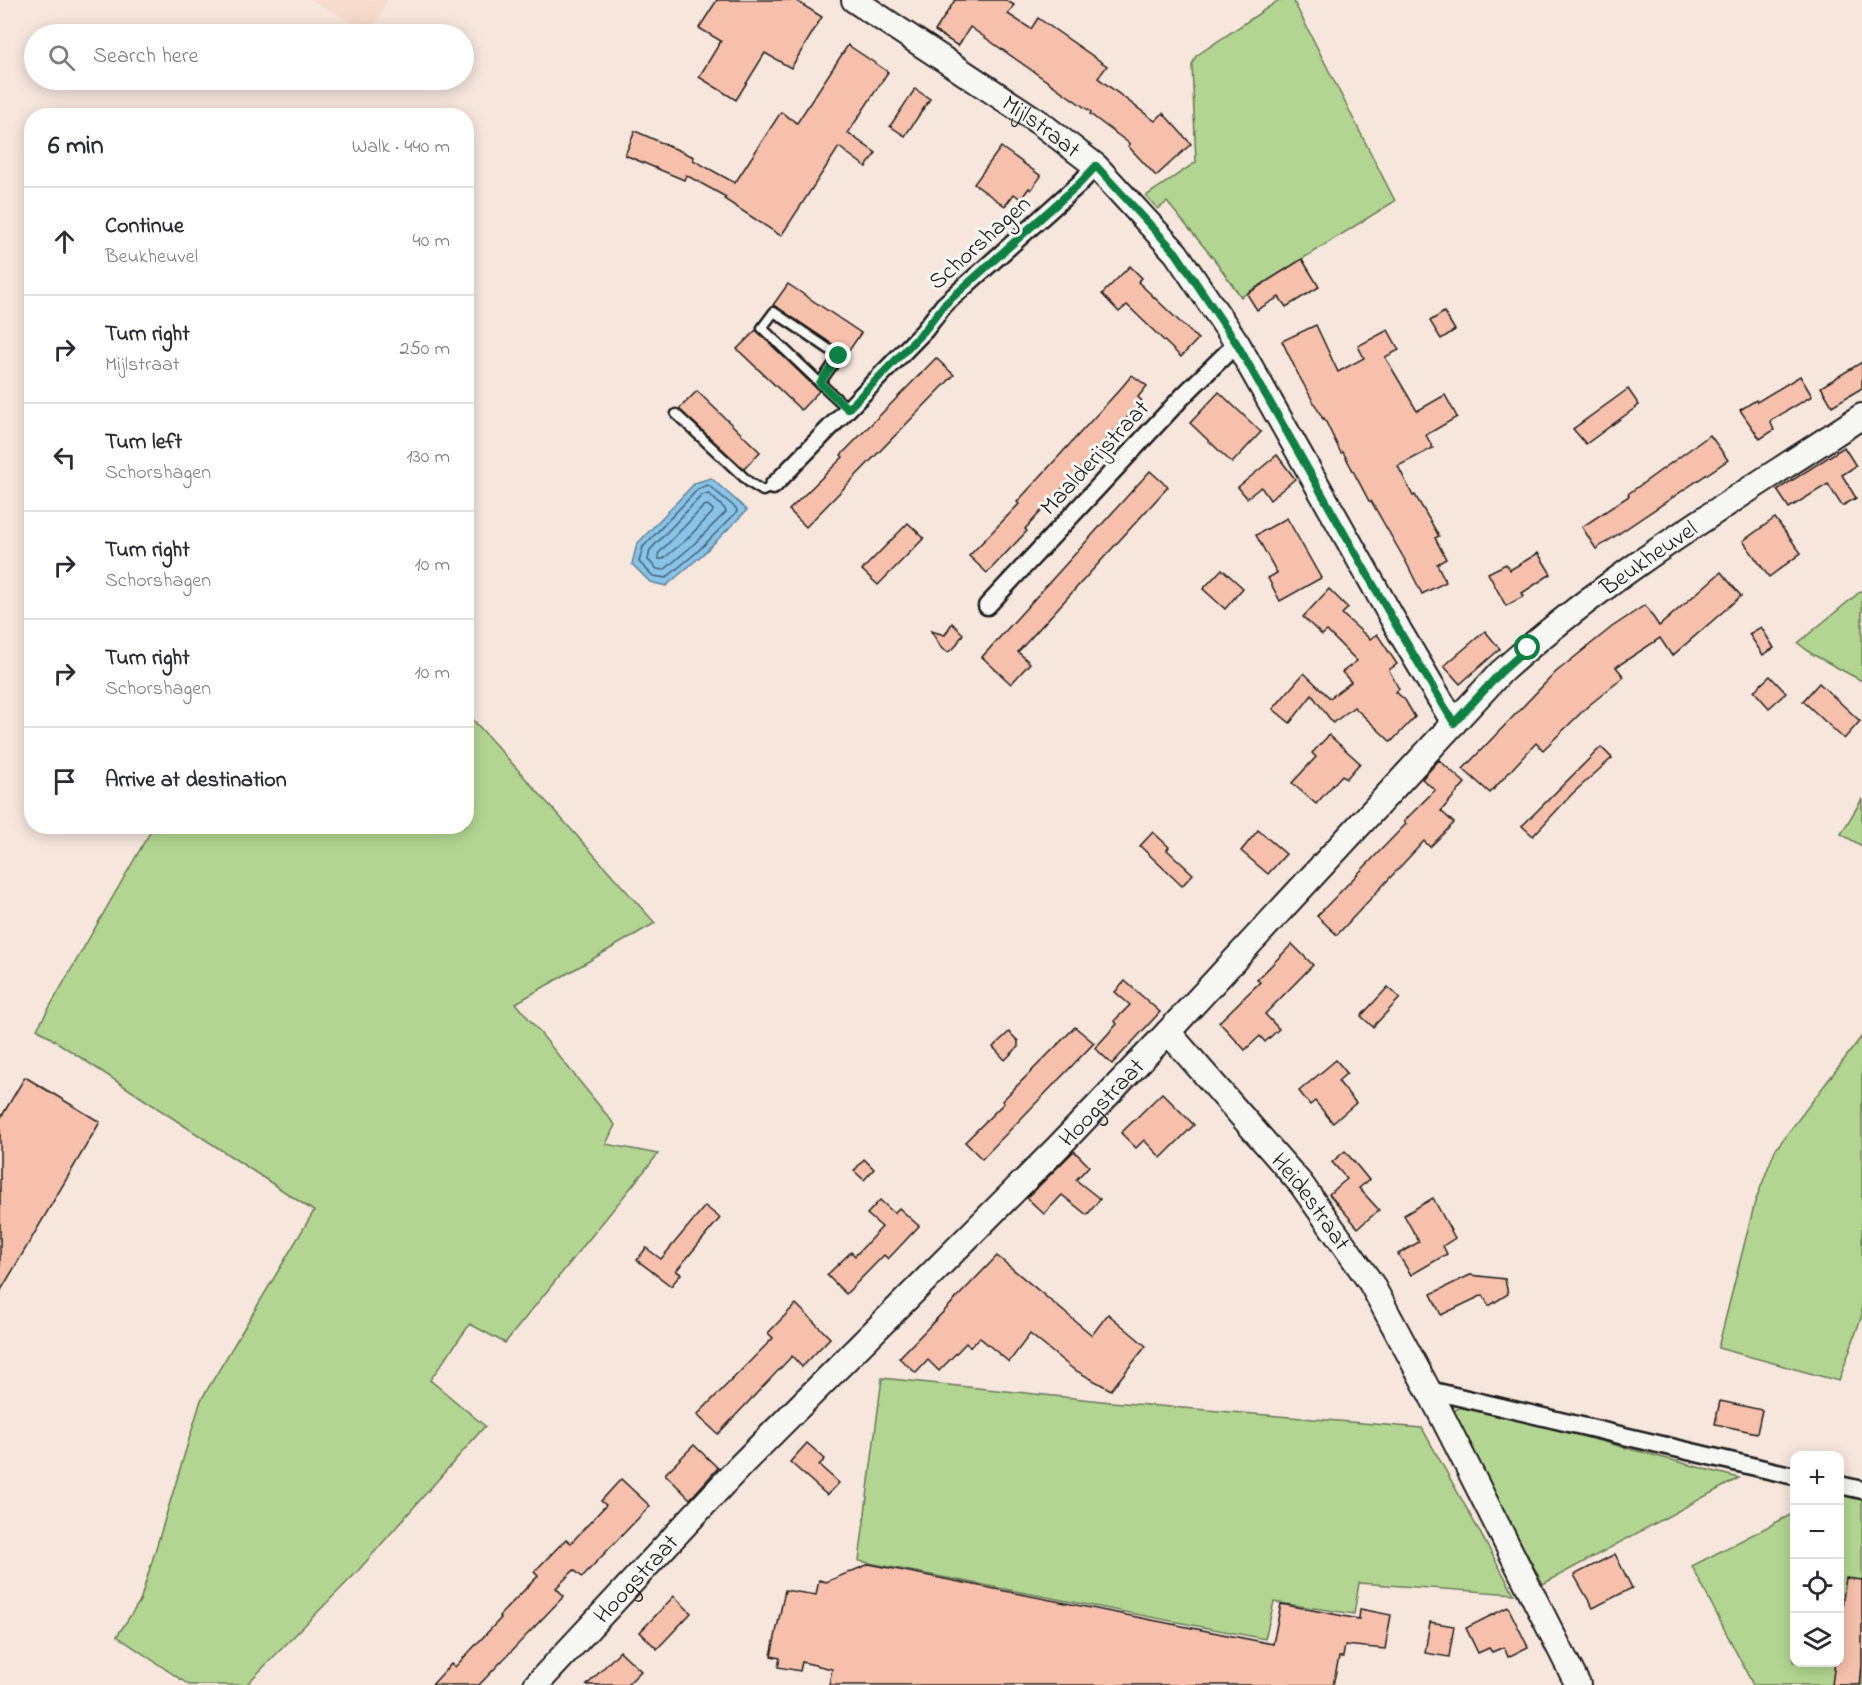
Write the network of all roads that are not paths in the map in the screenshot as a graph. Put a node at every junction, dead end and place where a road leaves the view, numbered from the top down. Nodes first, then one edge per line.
1 (854, 0) edge
2 (1096, 166) junction
3 (1237, 344) junction
4 (820, 383) junction
5 (848, 409) junction
6 (676, 414) dead end
7 (1862, 416) edge
8 (773, 486) joint
9 (987, 606) dead end
10 (1454, 723) junction
11 (1168, 1032) junction
12 (1428, 1390) junction
13 (1790, 1475) edge
14 (1844, 1486) edge
15 (1862, 1490) edge
16 (536, 1685) edge
17 (1578, 1685) edge

1 - 2 street, Mijlstraat
2 - 3 street, Mijlstraat
2 - 5 street, Schorshagen
3 - 9 street, Maalderijstraat
3 - 10 street, Mijlstraat
4 - 4 lane
4 - 5 lane
5 - 8 street, Schorshagen
6 - 8 lane, Schorshagen
7 - 10 street, Beukheuvel
10 - 11 street, Hoogstraat
11 - 12 street, Heidestraat
11 - 16 street, Hoogstraat
12 - 13 street
12 - 17 street, Heidestraat
14 - 15 street

